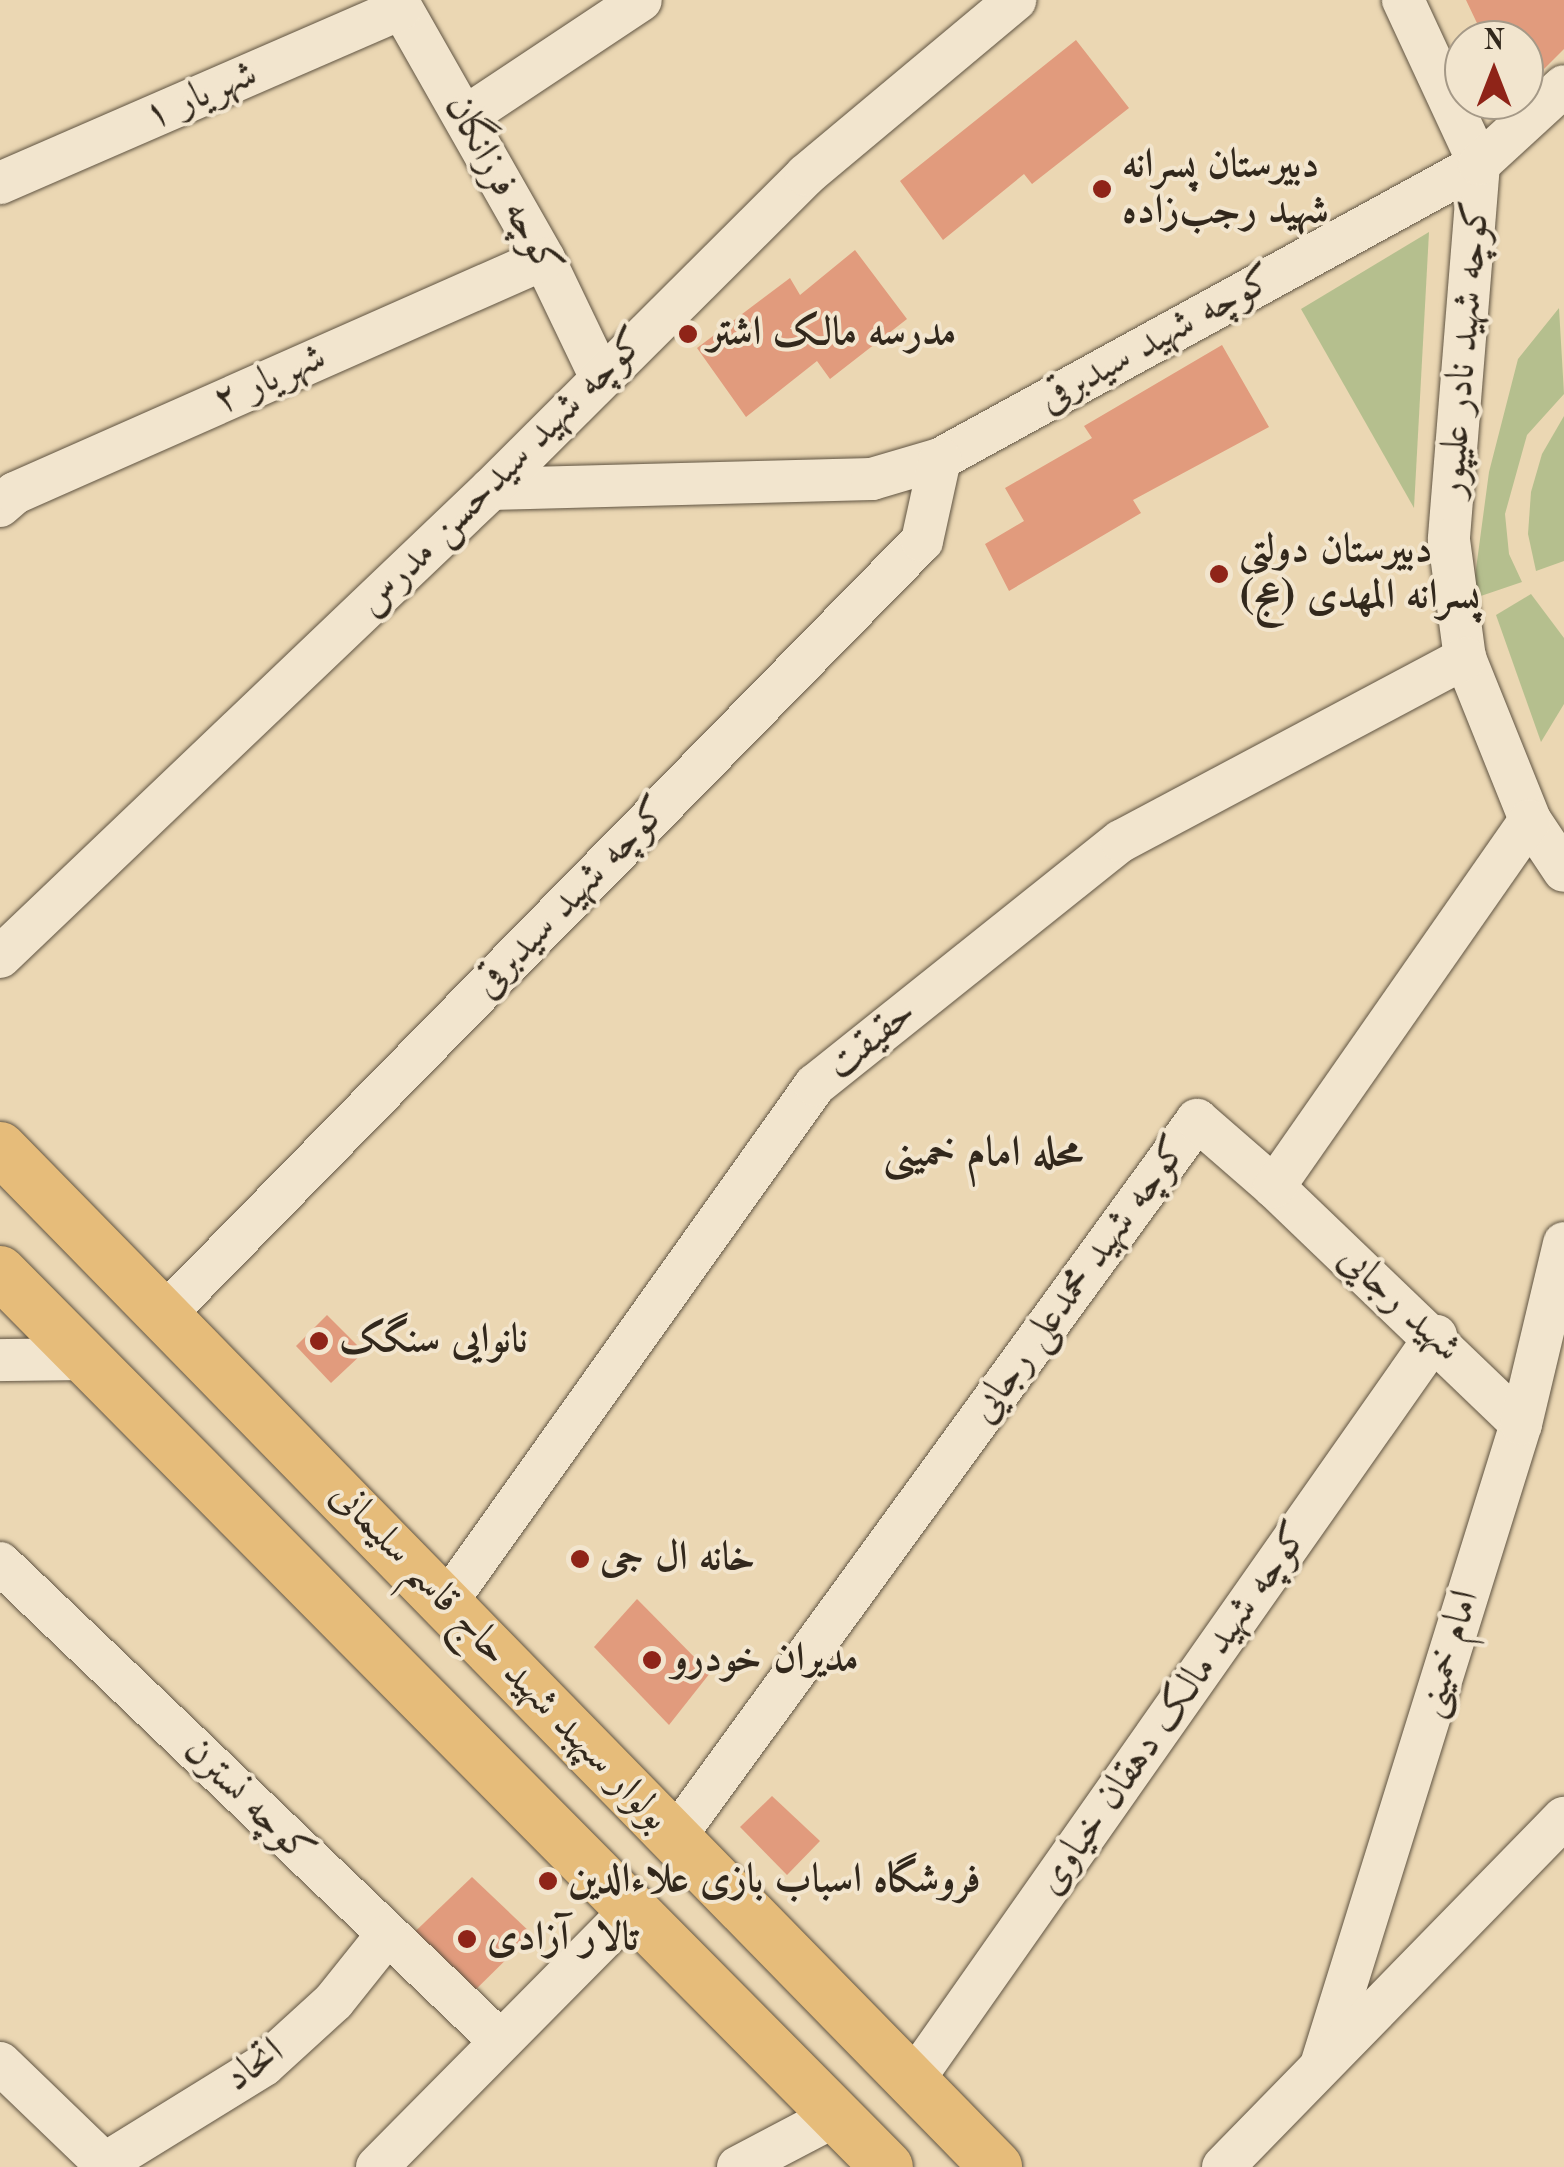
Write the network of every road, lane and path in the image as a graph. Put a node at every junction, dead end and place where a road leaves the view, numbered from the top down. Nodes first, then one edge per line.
1 (641, 0) edge
2 (1403, 0) edge
3 (1012, 1) edge
4 (399, 5) edge
5 (1564, 86) edge
6 (465, 117) junction
7 (1479, 164) junction
8 (0, 184) edge
9 (544, 259) junction
10 (600, 376) junction
11 (940, 459) junction
12 (491, 489) junction
13 (0, 506) edge
14 (1465, 658) junction
15 (1530, 820) junction
16 (1564, 871) edge
17 (0, 958) edge
18 (0, 1148) edge
19 (1274, 1187) junction
20 (1564, 1243) edge
21 (0, 1272) edge
22 (164, 1315) junction
23 (1436, 1336) junction
24 (88, 1359) junction
25 (0, 1360) edge
26 (1521, 1424) junction
27 (0, 1562) edge
28 (446, 1603) junction
29 (1564, 1818) edge
30 (676, 1837) junction
31 (632, 1909) junction
32 (386, 1936) junction
33 (498, 2039) junction
34 (1322, 2062) junction
35 (0, 2063) edge
36 (912, 2082) junction
37 (835, 2116) junction
38 (102, 2165) edge
39 (377, 2167) edge
40 (738, 2167) edge
41 (887, 2167) edge
42 (996, 2167) edge
43 (1223, 2167) edge

1 - 6 street
2 - 7 street, کوچه شهید نادر علیپور
3 - 10 street, کوچه شهید سیدحسن مدرس
4 - 6 street, کوچه فرزانگان
4 - 8 street, شهریار ۱
5 - 7 street, کوچه شهید سیدبرقی
6 - 9 street, کوچه فرزانگان
7 - 11 street, کوچه شهید سیدبرقی
7 - 14 street, کوچه شهید نادر علیپور
9 - 10 street, کوچه فرزانگان
9 - 13 street, شهریار ۲
10 - 12 street, کوچه شهید سیدحسن مدرس
11 - 12 street, کوچه شهید سیدبرقی
11 - 22 street, کوچه شهید سیدبرقی
12 - 17 street, کوچه شهید سیدحسن مدرس
14 - 15 street, کوچه شهید نادر علیپور
14 - 28 street, حقیقت
15 - 16 street, کوچه شهید نادر علیپور
15 - 19 street
18 - 22 main road, بولوار سپهبد شهید حاج قاسم سلیمانی
19 - 23 street, شهید رجایی
19 - 30 street, کوچه شهید محمدعلی رجایی
20 - 26 street, امام خمینی
21 - 24 main road, بولوار سپهبد شهید حاج قاسم سلیمانی
22 - 28 main road, بولوار سپهبد شهید حاج قاسم سلیمانی
23 - 26 street, شهید رجایی
23 - 36 street, کوچه شهید مالک دهقان‌ خیاوی
24 - 25 street
24 - 31 main road, بولوار سپهبد شهید حاج قاسم سلیمانی
26 - 34 street, امام خمینی
27 - 32 street, کوچه نسترن
28 - 30 main road, بولوار سپهبد شهید حاج قاسم سلیمانی
29 - 34 street
30 - 36 main road, بولوار سپهبد شهید حاج قاسم سلیمانی
31 - 33 street
31 - 37 main road, بولوار سپهبد شهید حاج قاسم سلیمانی
32 - 33 street, کوچه نسترن
32 - 38 street, اتحاد
33 - 39 street
34 - 43 street
35 - 38 street
36 - 42 main road, بولوار سپهبد شهید حاج قاسم سلیمانی
37 - 40 street
37 - 41 main road, بولوار سپهبد شهید حاج قاسم سلیمانی

